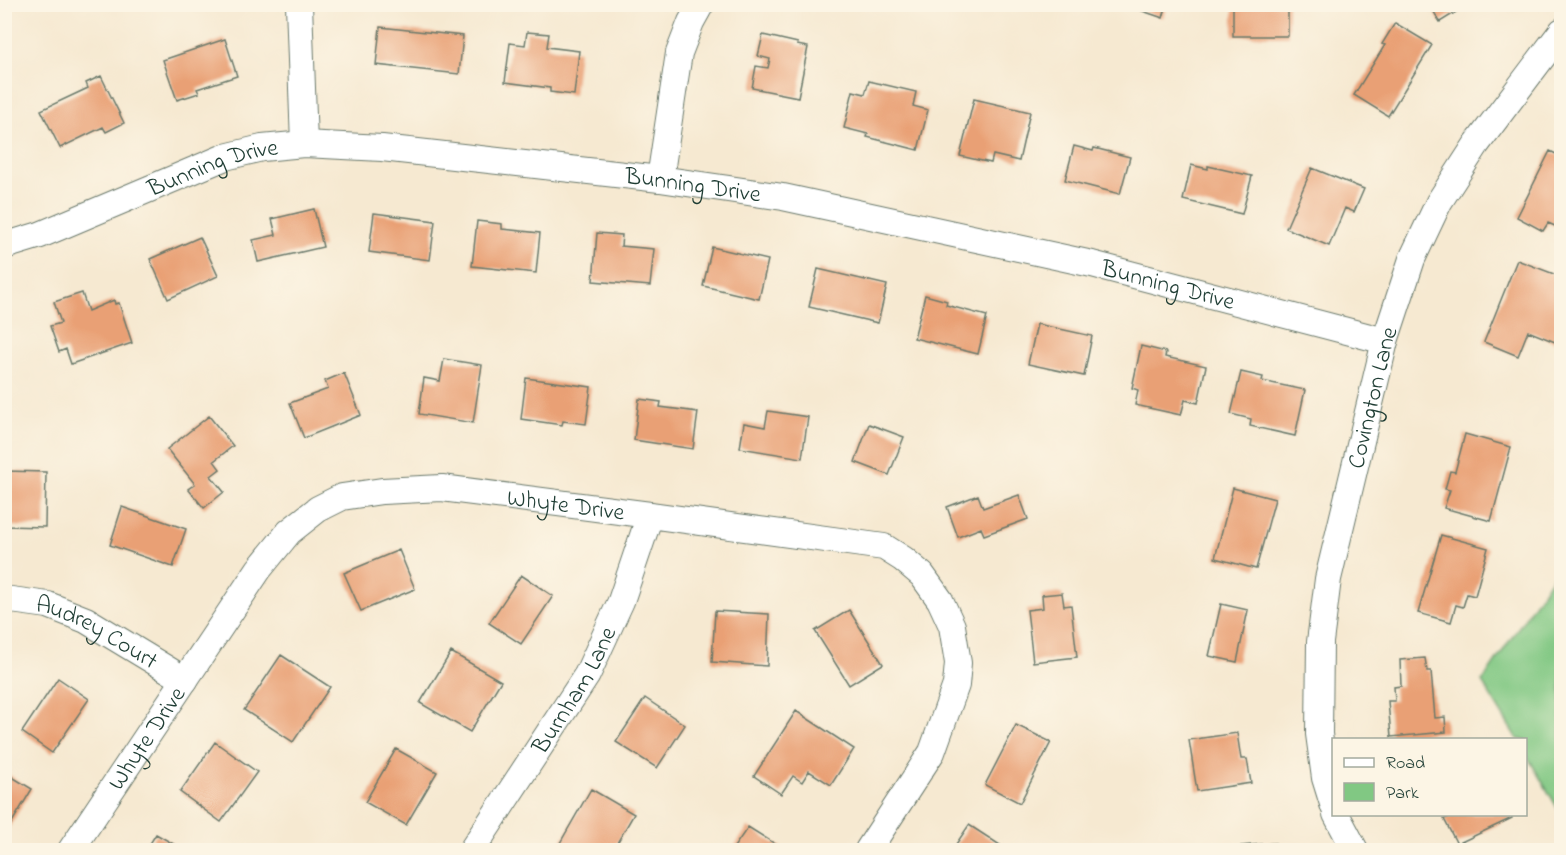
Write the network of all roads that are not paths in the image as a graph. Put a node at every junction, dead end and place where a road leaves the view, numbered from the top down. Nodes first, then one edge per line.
1 (299, 4) edge
2 (701, 4) edge
3 (1562, 31) edge
4 (304, 144) junction
5 (660, 179) junction
6 (4, 246) edge
7 (1384, 341) junction
8 (650, 515) junction
9 (4, 599) edge
10 (185, 680) junction
11 (1332, 801) edge
12 (1337, 816) edge
13 (71, 850) edge
14 (472, 850) edge
15 (868, 850) edge
16 (1355, 850) edge

1 - 4 street
2 - 5 street
3 - 7 street, Covington Lane
4 - 5 street, Bunning Drive
4 - 6 street, Bunning Drive
5 - 7 street, Bunning Drive
7 - 11 street, Covington Lane
8 - 10 street, Whyte Drive
8 - 14 street, Burnham Lane
8 - 15 street, Whyte Drive
9 - 10 street, Audrey Court
10 - 13 street, Whyte Drive
12 - 16 street

